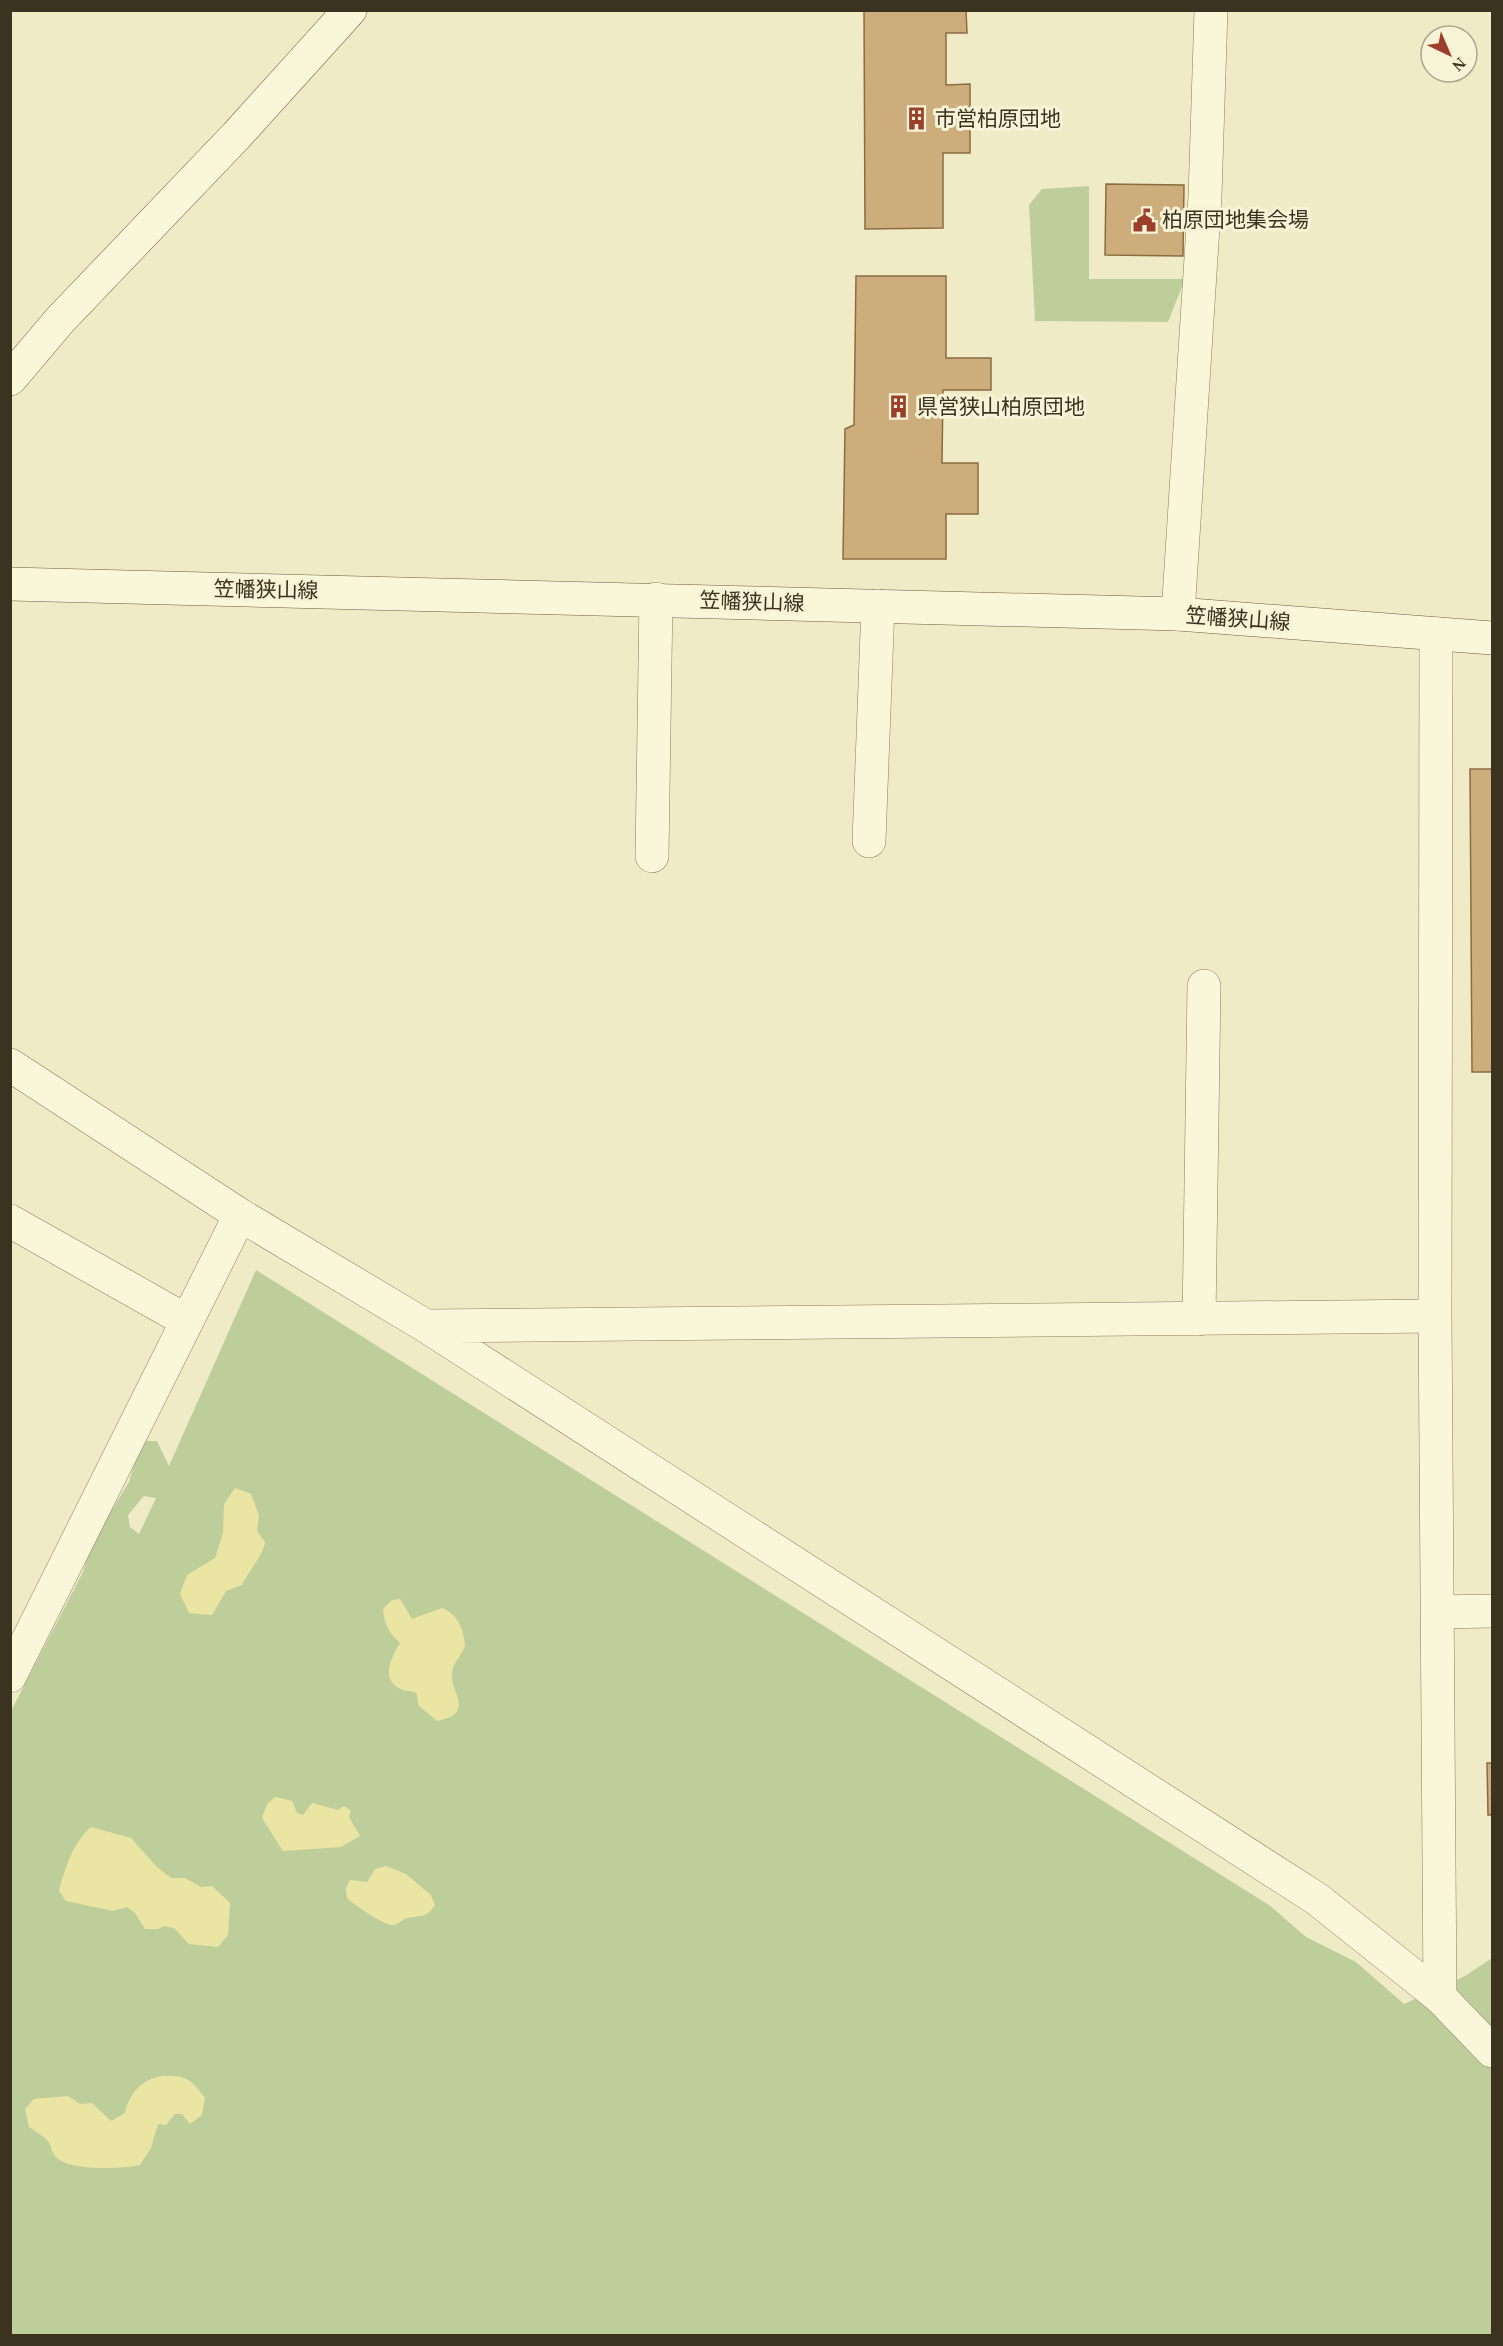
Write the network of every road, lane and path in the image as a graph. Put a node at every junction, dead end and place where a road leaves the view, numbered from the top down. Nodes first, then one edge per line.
1 (350, 10) edge
2 (1211, 10) edge
3 (10, 379) edge
4 (10, 584) edge
5 (656, 599) junction
6 (878, 606) junction
7 (1178, 615) junction
8 (1436, 634) junction
9 (1492, 638) edge
10 (870, 841) dead end
11 (652, 856) dead end
12 (1204, 986) dead end
13 (10, 1065) edge
14 (240, 1215) junction
15 (10, 1221) edge
16 (1435, 1317) junction
17 (1199, 1319) junction
18 (187, 1321) junction
19 (426, 1326) junction
20 (1492, 1611) edge
21 (1437, 1612) junction
22 (10, 1676) edge
23 (1440, 1997) junction
24 (1492, 2051) edge

1 - 3 street
2 - 7 street
4 - 5 street, 笠幡狭山線
5 - 6 street, 笠幡狭山線
5 - 11 street
6 - 7 street, 笠幡狭山線
6 - 10 street
7 - 8 street, 笠幡狭山線
8 - 9 street, 笠幡狭山線
8 - 16 street
12 - 17 street
13 - 14 street
14 - 18 street
14 - 19 street
15 - 18 street
16 - 17 street
16 - 21 street
17 - 19 street
18 - 22 street
19 - 23 street
20 - 21 street
21 - 23 street
23 - 24 street

